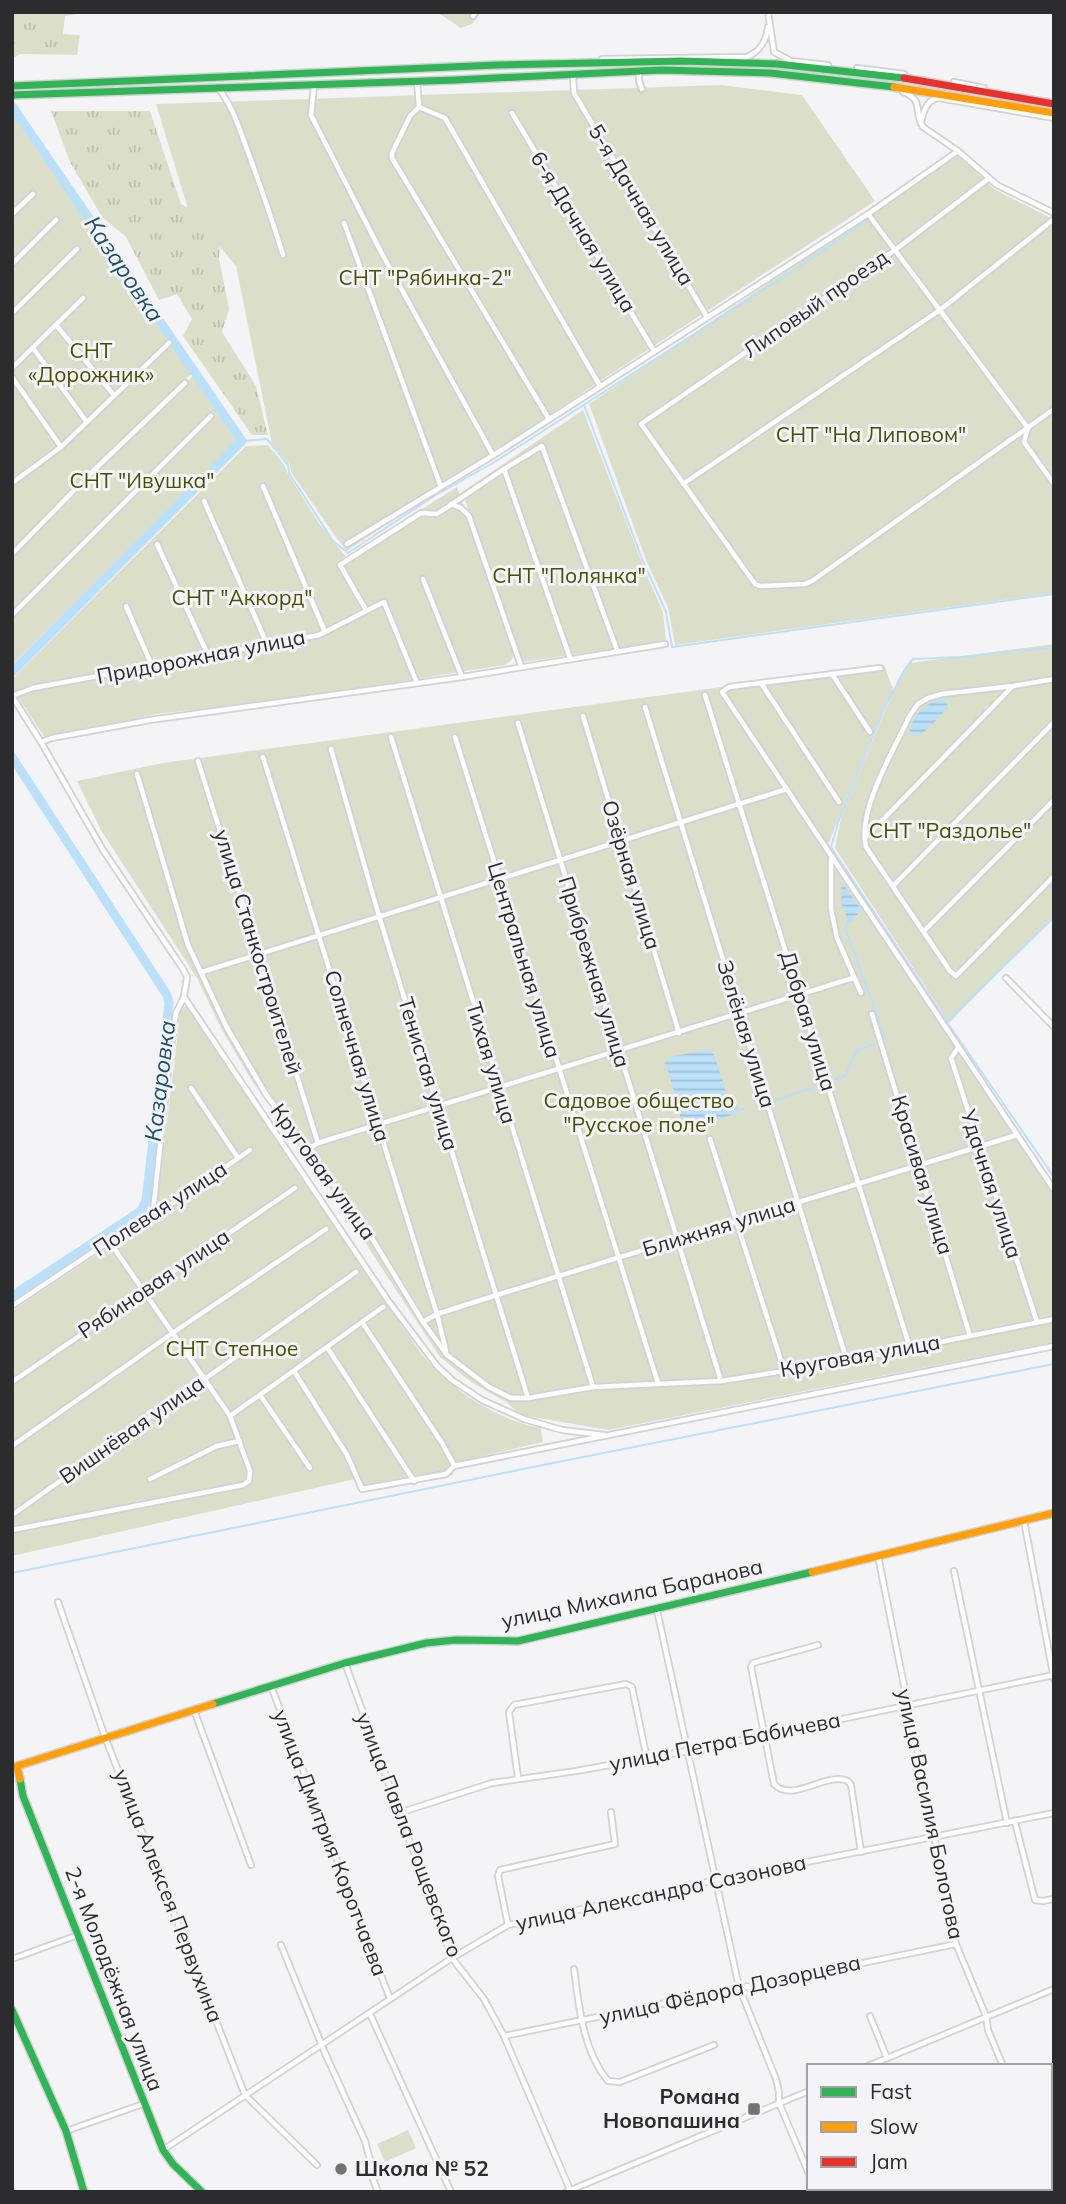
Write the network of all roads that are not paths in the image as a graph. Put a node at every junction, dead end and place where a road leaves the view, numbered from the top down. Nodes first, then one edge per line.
1 (768, 14) edge
2 (548, 64) junction
3 (406, 69) junction
4 (639, 71) junction
5 (771, 73) junction
6 (573, 74) junction
7 (417, 81) junction
8 (407, 82) junction
9 (314, 85) junction
10 (12, 86) edge
11 (217, 87) junction
12 (642, 89) dead end
13 (12, 95) edge
14 (1035, 100) junction
15 (1054, 104) edge
16 (419, 107) junction
17 (512, 113) dead end
18 (1054, 115) edge
19 (923, 127) junction
20 (958, 151) junction
21 (988, 179) junction
22 (33, 194) dead end
23 (1054, 213) edge
24 (12, 214) edge
25 (868, 214) junction
26 (1054, 219) edge
27 (56, 220) dead end
28 (345, 223) dead end
29 (78, 249) dead end
30 (895, 250) junction
31 (282, 254) dead end
32 (12, 264) edge
33 (83, 298) dead end
34 (940, 310) junction
35 (12, 313) edge
36 (708, 317) junction
37 (56, 325) junction
38 (169, 343) dead end
39 (33, 348) junction
40 (654, 351) junction
41 (12, 368) edge
42 (12, 377) edge
43 (184, 383) dead end
44 (600, 386) junction
45 (113, 394) junction
46 (1054, 409) edge
47 (211, 416) dead end
48 (549, 419) junction
49 (86, 421) junction
50 (1028, 428) junction
51 (61, 447) junction
52 (493, 456) junction
53 (503, 469) junction
54 (12, 483) edge
55 (683, 484) junction
56 (1054, 484) edge
57 (263, 486) dead end
58 (441, 487) junction
59 (204, 501) dead end
60 (451, 504) junction
61 (157, 544) dead end
62 (347, 544) dead end
63 (12, 554) edge
64 (423, 579) dead end
65 (126, 606) dead end
66 (366, 611) junction
67 (12, 615) edge
68 (325, 632) junction
69 (267, 644) junction
70 (665, 644) dead end
71 (617, 650) junction
72 (208, 655) junction
73 (570, 658) junction
74 (152, 666) junction
75 (521, 666) junction
76 (880, 668) dead end
77 (832, 674) junction
78 (462, 677) junction
79 (1054, 679) edge
80 (417, 683) junction
81 (761, 683) junction
82 (1013, 686) junction
83 (705, 695) dead end
84 (12, 696) edge
85 (645, 706) dead end
86 (583, 716) dead end
87 (1054, 722) edge
88 (518, 723) dead end
89 (870, 732) dead end
90 (391, 737) dead end
91 (455, 737) dead end
92 (41, 742) junction
93 (331, 749) dead end
94 (263, 757) dead end
95 (198, 761) dead end
96 (138, 774) dead end
97 (788, 789) junction
98 (1054, 800) edge
99 (839, 802) dead end
100 (741, 804) junction
101 (680, 822) junction
102 (864, 839) junction
103 (621, 842) junction
104 (831, 858) junction
105 (560, 860) junction
106 (1054, 876) edge
107 (499, 878) junction
108 (893, 886) junction
109 (439, 898) junction
110 (379, 916) junction
111 (924, 931) junction
112 (320, 935) junction
113 (259, 955) junction
114 (202, 972) junction
115 (853, 978) junction
116 (1006, 978) dead end
117 (861, 993) dead end
118 (800, 994) junction
119 (184, 997) junction
120 (740, 1014) junction
121 (872, 1014) dead end
122 (1054, 1027) edge
123 (679, 1033) junction
124 (958, 1048) junction
125 (618, 1052) junction
126 (558, 1070) junction
127 (498, 1087) junction
128 (191, 1088) dead end
129 (438, 1105) junction
130 (378, 1125) junction
131 (1017, 1135) junction
132 (710, 1139) dead end
133 (318, 1143) junction
134 (979, 1146) junction
135 (308, 1149) junction
136 (250, 1150) dead end
137 (238, 1158) junction
138 (919, 1165) junction
139 (858, 1185) junction
140 (295, 1188) dead end
141 (1054, 1190) edge
142 (798, 1202) junction
143 (155, 1208) junction
144 (738, 1221) junction
145 (326, 1229) dead end
146 (675, 1240) junction
147 (109, 1241) junction
148 (618, 1258) junction
149 (356, 1272) dead end
150 (557, 1278) junction
151 (145, 1290) junction
152 (497, 1295) junction
153 (12, 1306) edge
154 (383, 1307) dead end
155 (437, 1314) junction
156 (1054, 1319) edge
157 (362, 1322) junction
158 (423, 1322) junction
159 (1037, 1322) junction
160 (174, 1332) junction
161 (971, 1336) junction
162 (1054, 1346) edge
163 (327, 1347) junction
164 (910, 1348) junction
165 (447, 1355) junction
166 (847, 1361) junction
167 (784, 1370) junction
168 (293, 1371) junction
169 (205, 1379) junction
170 (720, 1381) junction
171 (12, 1382) edge
172 (658, 1383) junction
173 (593, 1387) junction
174 (260, 1395) junction
175 (528, 1398) junction
176 (230, 1416) junction
177 (604, 1435) junction
178 (240, 1441) junction
179 (12, 1446) edge
180 (454, 1466) junction
181 (310, 1468) dead end
182 (150, 1479) dead end
183 (414, 1481) junction
184 (1054, 1513) edge
185 (12, 1515) edge
186 (1024, 1521) junction
187 (12, 1530) edge
188 (878, 1556) junction
189 (954, 1571) dead end
190 (58, 1602) dead end
191 (657, 1610) junction
192 (818, 1645) dead end
193 (345, 1663) junction
194 (1053, 1676) edge
195 (271, 1685) junction
196 (979, 1690) junction
197 (908, 1705) junction
198 (194, 1709) junction
199 (765, 1735) junction
200 (105, 1737) junction
201 (688, 1751) junction
202 (647, 1759) junction
203 (17, 1766) joint
204 (518, 1779) junction
205 (611, 1812) dead end
206 (399, 1813) junction
207 (1054, 1813) edge
208 (1015, 1821) junction
209 (1007, 1823) junction
210 (936, 1838) junction
211 (861, 1852) junction
212 (251, 1865) dead end
213 (716, 1880) junction
214 (1054, 1899) edge
215 (508, 1925) junction
216 (78, 1935) junction
217 (956, 1944) junction
218 (282, 1945) dead end
219 (452, 1958) junction
220 (12, 1959) edge
221 (574, 1969) dead end
222 (739, 1987) junction
223 (1054, 1989) edge
224 (390, 1999) junction
225 (12, 2010) edge
226 (370, 2014) junction
227 (870, 2016) dead end
228 (986, 2016) junction
229 (580, 2021) junction
230 (504, 2036) junction
231 (322, 2045) junction
232 (714, 2045) dead end
233 (887, 2058) junction
234 (873, 2064) edge
235 (1002, 2064) edge
236 (807, 2092) edge
237 (245, 2095) junction
238 (779, 2103) junction
239 (143, 2104) junction
240 (66, 2131) junction
241 (163, 2150) junction
242 (317, 2165) dead end
243 (807, 2169) edge
244 (569, 2191) edge
245 (84, 2192) edge
246 (202, 2192) edge
247 (378, 2192) edge
248 (451, 2192) edge

1 - 2 street
1 - 14 street
2 - 3 main road
2 - 14 main road
3 - 8 main road
3 - 10 main road
4 - 5 main road
4 - 6 main road
4 - 12 street
5 - 18 main road
5 - 19 street
6 - 7 main road
6 - 36 street, 5-я Дачная улица
7 - 8 main road
7 - 16 street
8 - 9 main road
9 - 11 main road
9 - 52 street
11 - 13 main road
11 - 31 street
14 - 15 main road
16 - 44 street
16 - 48 street
17 - 40 street, 6-я Дачная улица
18 - 19 street
19 - 20 street
20 - 21 street
20 - 25 street
21 - 23 street
21 - 30 street, Липовый проезд
22 - 24 street
25 - 30 street
25 - 36 street
26 - 34 street
27 - 32 street
28 - 58 street
29 - 35 street
30 - 34 street
30 - 55 street, Липовый проезд
33 - 37 street
34 - 50 street
34 - 55 street
36 - 40 street
37 - 39 street
37 - 45 street
38 - 45 street
39 - 41 street
39 - 49 street
40 - 44 street
42 - 51 street
43 - 63 street
44 - 48 street
45 - 49 street
46 - 50 street
47 - 67 street
48 - 52 street
49 - 51 street
50 - 55 street
50 - 56 street
51 - 54 street
52 - 58 street
53 - 60 street
53 - 71 street
53 - 73 street
57 - 68 street
58 - 62 street
59 - 69 street
60 - 66 street
60 - 75 street
61 - 72 street
64 - 78 street
65 - 74 street
66 - 68 street, Придорожная улица
66 - 80 street, Придорожная улица
68 - 69 street, Придорожная улица
69 - 72 street, Придорожная улица
70 - 71 street
71 - 73 street
72 - 74 street, Придорожная улица
73 - 75 street
74 - 84 street, Придорожная улица
75 - 78 street
76 - 77 street
77 - 81 street
77 - 89 street
78 - 80 street
79 - 82 street
80 - 92 street
81 - 97 street
81 - 99 street
82 - 102 street
82 - 102 street
83 - 100 street, Добрая улица
84 - 92 street
85 - 101 street, Зелёная улица
86 - 103 street, Озёрная улица
87 - 108 street
88 - 105 street, Прибрежная улица
90 - 109 street, Тихая улица
91 - 107 street, Центральная улица
92 - 119 street
93 - 110 street, Тенистая улица
94 - 112 street, Солнечная улица
95 - 113 street, улица Станкостроителей
96 - 114 street, Круговая улица
97 - 100 street
97 - 104 street
98 - 111 street
100 - 101 street
100 - 118 street, Добрая улица
101 - 103 street
101 - 120 street, Зелёная улица
102 - 108 street
103 - 105 street
103 - 123 street, Озёрная улица
104 - 115 street
104 - 124 street
105 - 107 street
105 - 125 street, Прибрежная улица
106 - 111 street
107 - 109 street
107 - 126 street, Центральная улица
108 - 111 street
109 - 110 street
109 - 127 street, Тихая улица
110 - 112 street
110 - 129 street, Тенистая улица
112 - 113 street
112 - 130 street, Солнечная улица
113 - 114 street
113 - 133 street, улица Станкостроителей
114 - 135 street, Круговая улица
115 - 117 street
115 - 118 street
116 - 122 street
118 - 120 street
118 - 139 street, Добрая улица
119 - 143 street
119 - 177 street
120 - 123 street
120 - 142 street, Зелёная улица
121 - 138 street, Красивая улица
123 - 125 street
124 - 131 street
124 - 134 street, Удачная улица
125 - 126 street
125 - 146 street, Прибрежная улица
126 - 127 street
126 - 148 street, Центральная улица
127 - 129 street
127 - 150 street, Тихая улица
128 - 137 street, Полевая улица
129 - 130 street
129 - 152 street, Тенистая улица
130 - 133 street
130 - 155 street, Солнечная улица
131 - 134 street, Ближняя улица
131 - 141 street
132 - 144 street
133 - 135 street
134 - 138 street, Ближняя улица
134 - 159 street, Удачная улица
135 - 158 street, Круговая улица
136 - 137 street, Полевая улица
137 - 143 street, Полевая улица
138 - 139 street, Ближняя улица
138 - 161 street, Красивая улица
139 - 142 street, Ближняя улица
139 - 164 street, Добрая улица
140 - 151 street, Рябиновая улица
142 - 144 street, Ближняя улица
142 - 166 street, Зелёная улица
143 - 147 street, Полевая улица
144 - 146 street, Ближняя улица
144 - 167 street
145 - 160 street
146 - 148 street, Ближняя улица
146 - 170 street, Прибрежная улица
147 - 151 street
147 - 153 street, Полевая улица
148 - 150 street, Ближняя улица
148 - 172 street, Центральная улица
149 - 169 street, Вишнёвая улица
150 - 152 street, Ближняя улица
150 - 173 street, Тихая улица
151 - 160 street
151 - 171 street, Рябиновая улица
152 - 155 street, Ближняя улица
152 - 175 street, Тенистая улица
154 - 157 street
155 - 158 street, Ближняя улица
155 - 165 street, Солнечная улица
156 - 159 street, Круговая улица
157 - 163 street
157 - 180 street
158 - 165 street, Круговая улица
159 - 161 street, Круговая улица
160 - 169 street
160 - 179 street
161 - 164 street, Круговая улица
162 - 177 street
163 - 168 street
163 - 183 street
164 - 166 street, Круговая улица
165 - 175 street, Круговая улица
166 - 167 street, Круговая улица
167 - 170 street, Круговая улица
168 - 174 street
168 - 183 street
169 - 176 street
169 - 185 street, Вишнёвая улица
170 - 172 street, Круговая улица
172 - 173 street, Круговая улица
173 - 175 street, Круговая улица
174 - 176 street
174 - 181 street
176 - 178 street
177 - 180 street
178 - 182 street
178 - 187 street
180 - 183 street
184 - 186 main road, улица Михаила Баранова
186 - 188 main road, улица Михаила Баранова
186 - 194 street
188 - 191 main road, улица Михаила Баранова
188 - 197 street, улица Василия Болотова
189 - 196 street
190 - 200 street, улица Алексея Первухина
191 - 193 main road, улица Михаила Баранова
191 - 201 street
192 - 199 street
193 - 195 main road, улица Михаила Баранова
193 - 206 street, улица Павла Рощевского
194 - 196 street, улица Петра Бабичева
195 - 198 main road, улица Михаила Баранова
195 - 224 street, улица Дмитрия Коротчаева
196 - 197 street, улица Петра Бабичева
196 - 209 street
197 - 199 street, улица Петра Бабичева
197 - 210 street, улица Василия Болотова
198 - 200 main road, улица Михаила Баранова
198 - 212 street
199 - 201 street, улица Петра Бабичева
199 - 211 street
200 - 203 main road, улица Михаила Баранова
200 - 237 street, улица Алексея Первухина
201 - 202 street, улица Петра Бабичева
201 - 213 street
202 - 204 street, улица Петра Бабичева
202 - 204 street
203 - 216 main road, 2-я Молодёжная улица
204 - 206 street, улица Петра Бабичева
205 - 215 street
206 - 219 street, улица Павла Рощевского
207 - 208 street, улица Александра Сазонова
208 - 209 street, улица Александра Сазонова
208 - 214 street
209 - 210 street, улица Александра Сазонова
210 - 211 street, улица Александра Сазонова
210 - 217 street, улица Василия Болотова
211 - 213 street, улица Александра Сазонова
213 - 215 street, улица Александра Сазонова
213 - 222 street
215 - 219 street, улица Александра Сазонова
216 - 220 street
216 - 239 main road, 2-я Молодёжная улица
217 - 222 street, улица Фёдора Дозорцева
217 - 228 street, улица Василия Болотова
218 - 231 street
219 - 224 street, улица Александра Сазонова
219 - 230 street, улица Павла Рощевского
221 - 229 street
222 - 229 street, улица Фёдора Дозорцева
222 - 238 street
223 - 228 street
224 - 226 street, улица Александра Сазонова
225 - 240 main road
226 - 231 street, улица Александра Сазонова
226 - 248 street
227 - 233 street
228 - 233 street
228 - 235 street, улица Василия Болотова
229 - 230 street, улица Фёдора Дозорцева
229 - 232 street
230 - 244 street, улица Павла Рощевского
231 - 237 street, улица Александра Сазонова
231 - 247 street
233 - 234 street
236 - 238 street
237 - 241 street, улица Александра Сазонова
237 - 242 street, улица Алексея Первухина
238 - 243 street
238 - 244 street
239 - 240 street
239 - 241 main road, 2-я Молодёжная улица
240 - 245 main road
241 - 246 main road, 2-я Молодёжная улица

